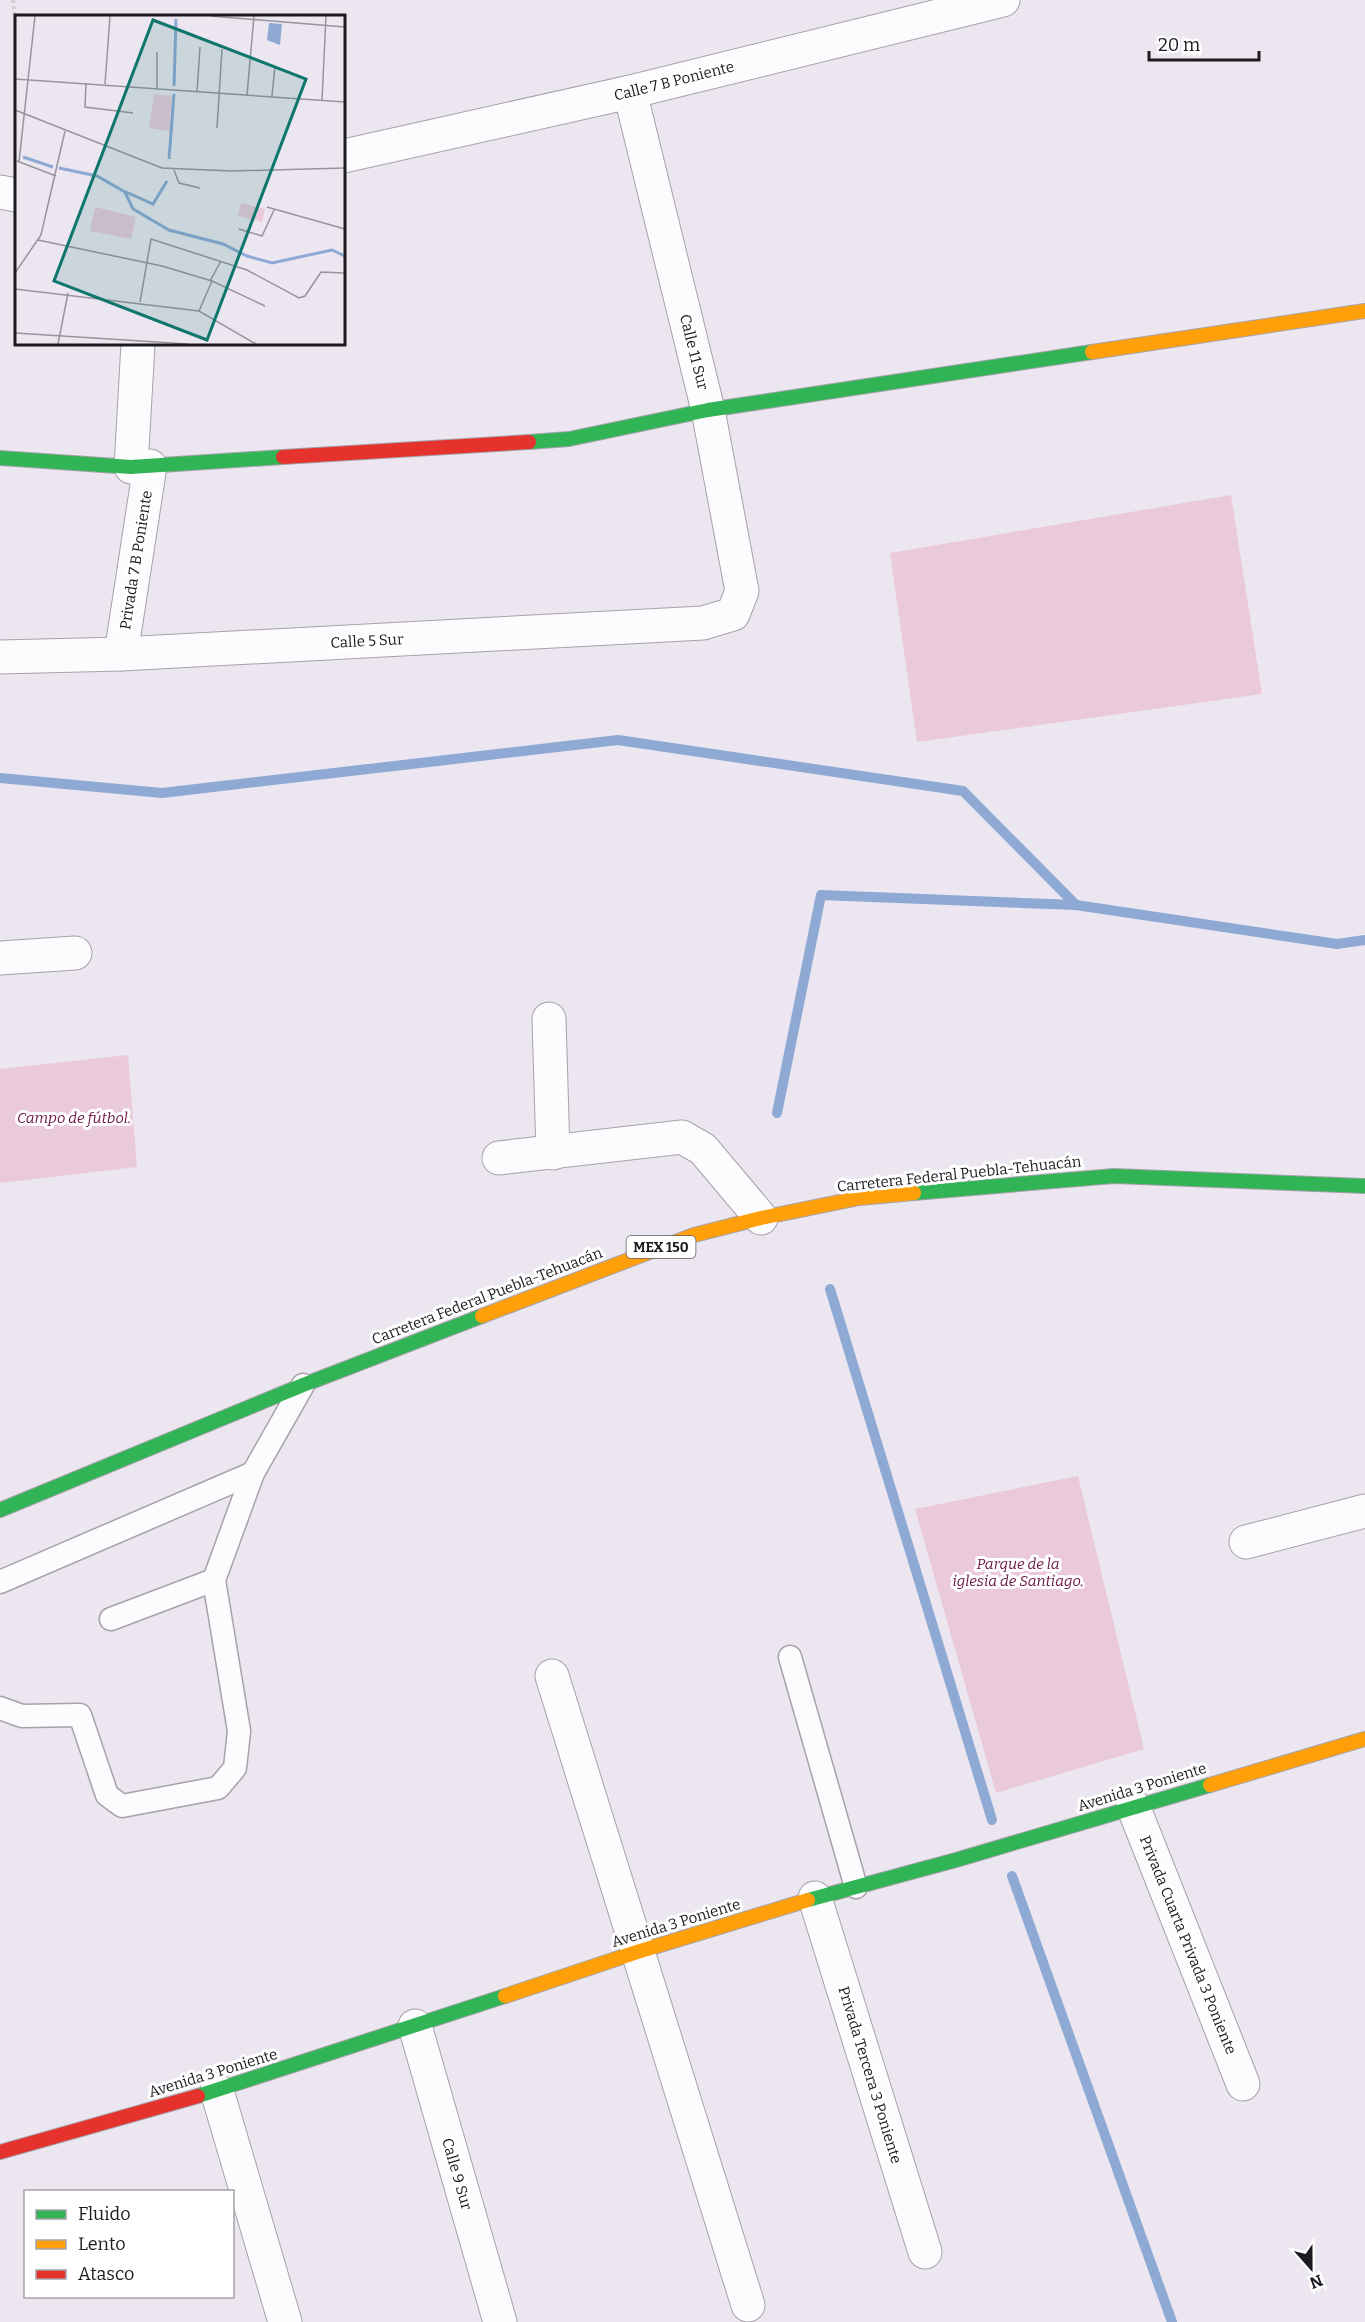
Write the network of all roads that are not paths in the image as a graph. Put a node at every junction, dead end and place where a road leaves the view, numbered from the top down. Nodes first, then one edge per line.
1 (1003, 0) edge
2 (630, 92) junction
3 (345, 156) edge
4 (0, 192) edge
5 (15, 195) edge
6 (1365, 311) edge
7 (138, 345) edge
8 (708, 410) junction
9 (0, 458) edge
10 (141, 467) junction
11 (733, 614) joint
12 (122, 654) junction
13 (0, 657) edge
14 (75, 953) dead end
15 (0, 958) edge
16 (549, 1019) dead end
17 (553, 1152) junction
18 (499, 1158) dead end
19 (1365, 1186) edge
20 (761, 1218) junction
21 (303, 1385) junction
22 (253, 1473) junction
23 (0, 1510) edge
24 (1365, 1511) edge
25 (1246, 1542) dead end
26 (214, 1581) junction
27 (0, 1582) edge
28 (111, 1619) dead end
29 (790, 1657) dead end
30 (552, 1676) dead end
31 (0, 1708) edge
32 (1365, 1739) edge
33 (1133, 1806) junction
34 (856, 1887) junction
35 (815, 1898) junction
36 (637, 1952) junction
37 (415, 2026) junction
38 (1243, 2084) dead end
39 (218, 2091) junction
40 (0, 2152) edge
41 (925, 2252) dead end
42 (748, 2305) dead end
43 (285, 2322) edge
44 (500, 2322) edge

1 - 2 street, Calle 7 B Poniente
2 - 3 street, Calle 7 B Poniente
2 - 8 street, Calle 11 Sur
4 - 5 street
6 - 8 street
7 - 10 street, Privada 7 B Poniente
8 - 10 street
8 - 11 street, Calle 11 Sur
9 - 10 street
10 - 12 street, Privada 7 B Poniente
11 - 12 street, Calle 5 Sur
12 - 13 street, Calle 5 Sur
14 - 15 street
16 - 17 street
17 - 18 street
17 - 20 street
19 - 20 street, Carretera Federal Puebla-Tehuacán / MEX 150
20 - 21 street, Carretera Federal Puebla-Tehuacán / MEX 150
21 - 22 lane
21 - 23 street, Carretera Federal Puebla-Tehuacán / MEX 150
22 - 26 lane
22 - 27 lane
24 - 25 street
26 - 28 lane
26 - 31 lane
29 - 34 lane
30 - 36 street
32 - 33 street, Avenida 3 Poniente
33 - 34 street, Avenida 3 Poniente
33 - 38 street, Privada Cuarta Privada 3 Poniente
34 - 35 street, Avenida 3 Poniente
35 - 36 street, Avenida 3 Poniente
35 - 41 street, Privada Tercera 3 Poniente
36 - 37 street, Avenida 3 Poniente
36 - 42 street
37 - 39 street, Avenida 3 Poniente
37 - 44 street, Calle 9 Sur
39 - 40 street, Avenida 3 Poniente
39 - 43 street

